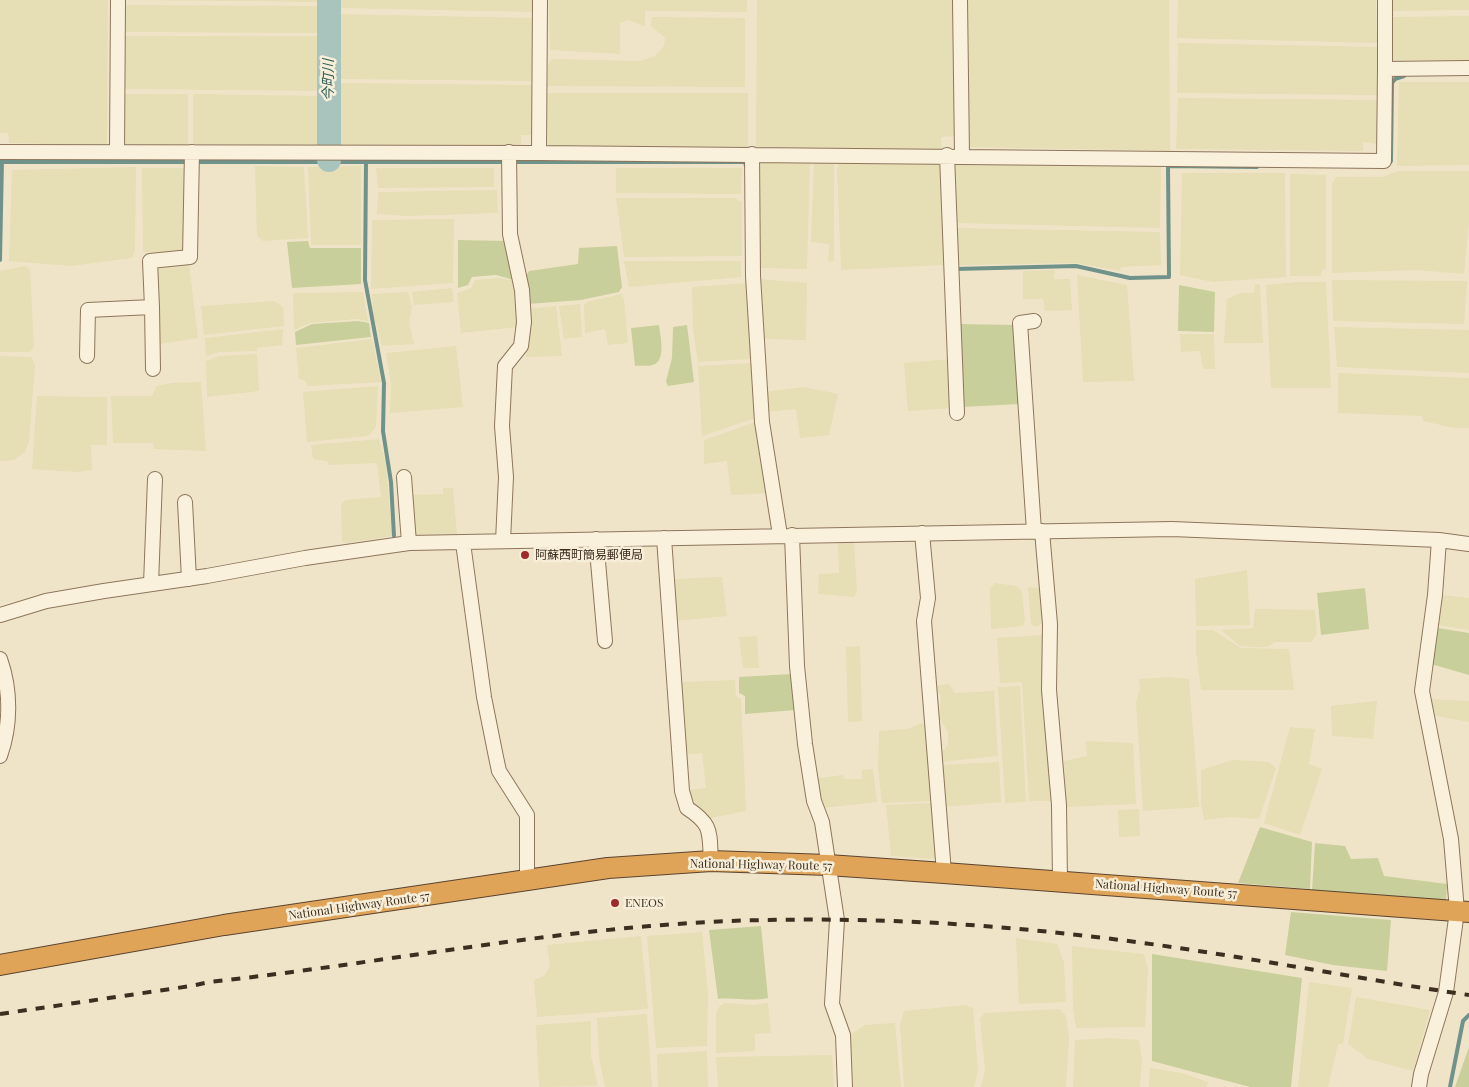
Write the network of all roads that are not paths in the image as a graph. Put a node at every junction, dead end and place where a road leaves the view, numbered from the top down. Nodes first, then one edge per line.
1 (118, 0) edge
2 (540, 0) edge
3 (960, 0) edge
4 (1385, 0) edge
5 (1469, 68) edge
6 (1385, 69) junction
7 (0, 152) edge
8 (117, 152) junction
9 (192, 152) junction
10 (509, 152) junction
11 (539, 152) junction
12 (752, 154) junction
13 (947, 155) junction
14 (962, 155) junction
15 (152, 307) junction
16 (1034, 321) dead end
17 (87, 356) dead end
18 (153, 369) dead end
19 (957, 414) dead end
20 (404, 477) dead end
21 (155, 479) dead end
22 (185, 502) dead end
23 (1038, 531) junction
24 (922, 533) junction
25 (786, 535) junction
26 (664, 538) junction
27 (596, 539) junction
28 (1439, 540) junction
29 (503, 542) junction
30 (409, 543) junction
31 (463, 543) junction
32 (1469, 544) edge
33 (189, 579) junction
34 (151, 584) junction
35 (0, 615) edge
36 (605, 641) dead end
37 (0, 659) edge
38 (0, 756) edge
39 (711, 861) junction
40 (828, 865) junction
41 (944, 873) junction
42 (1060, 881) junction
43 (527, 882) junction
44 (1463, 912) edge
45 (0, 965) edge
46 (845, 1087) edge
47 (1419, 1087) edge

1 - 8 street
2 - 11 street
3 - 14 street
4 - 6 street
5 - 6 street
6 - 14 street
7 - 8 street
8 - 9 street
9 - 10 street
9 - 15 street
10 - 11 street
10 - 29 street
11 - 12 street
12 - 13 street
12 - 25 street
13 - 14 street
13 - 19 street
15 - 17 street
15 - 18 street
16 - 23 street
20 - 30 street
21 - 34 street
22 - 33 street
23 - 24 street
23 - 28 street
23 - 42 street
24 - 25 street
24 - 41 street
25 - 26 street
25 - 40 street
26 - 27 street
26 - 39 street
27 - 29 street
27 - 36 street
28 - 32 street
28 - 44 street
29 - 31 street
30 - 31 street
30 - 33 street
31 - 43 street
33 - 34 street
34 - 35 street
37 - 38 street
39 - 40 highway, National Highway Route 57
39 - 43 highway, National Highway Route 57
40 - 41 highway, National Highway Route 57
40 - 46 street
41 - 42 highway, National Highway Route 57
42 - 44 highway, National Highway Route 57
43 - 45 highway, National Highway Route 57
44 - 47 street

